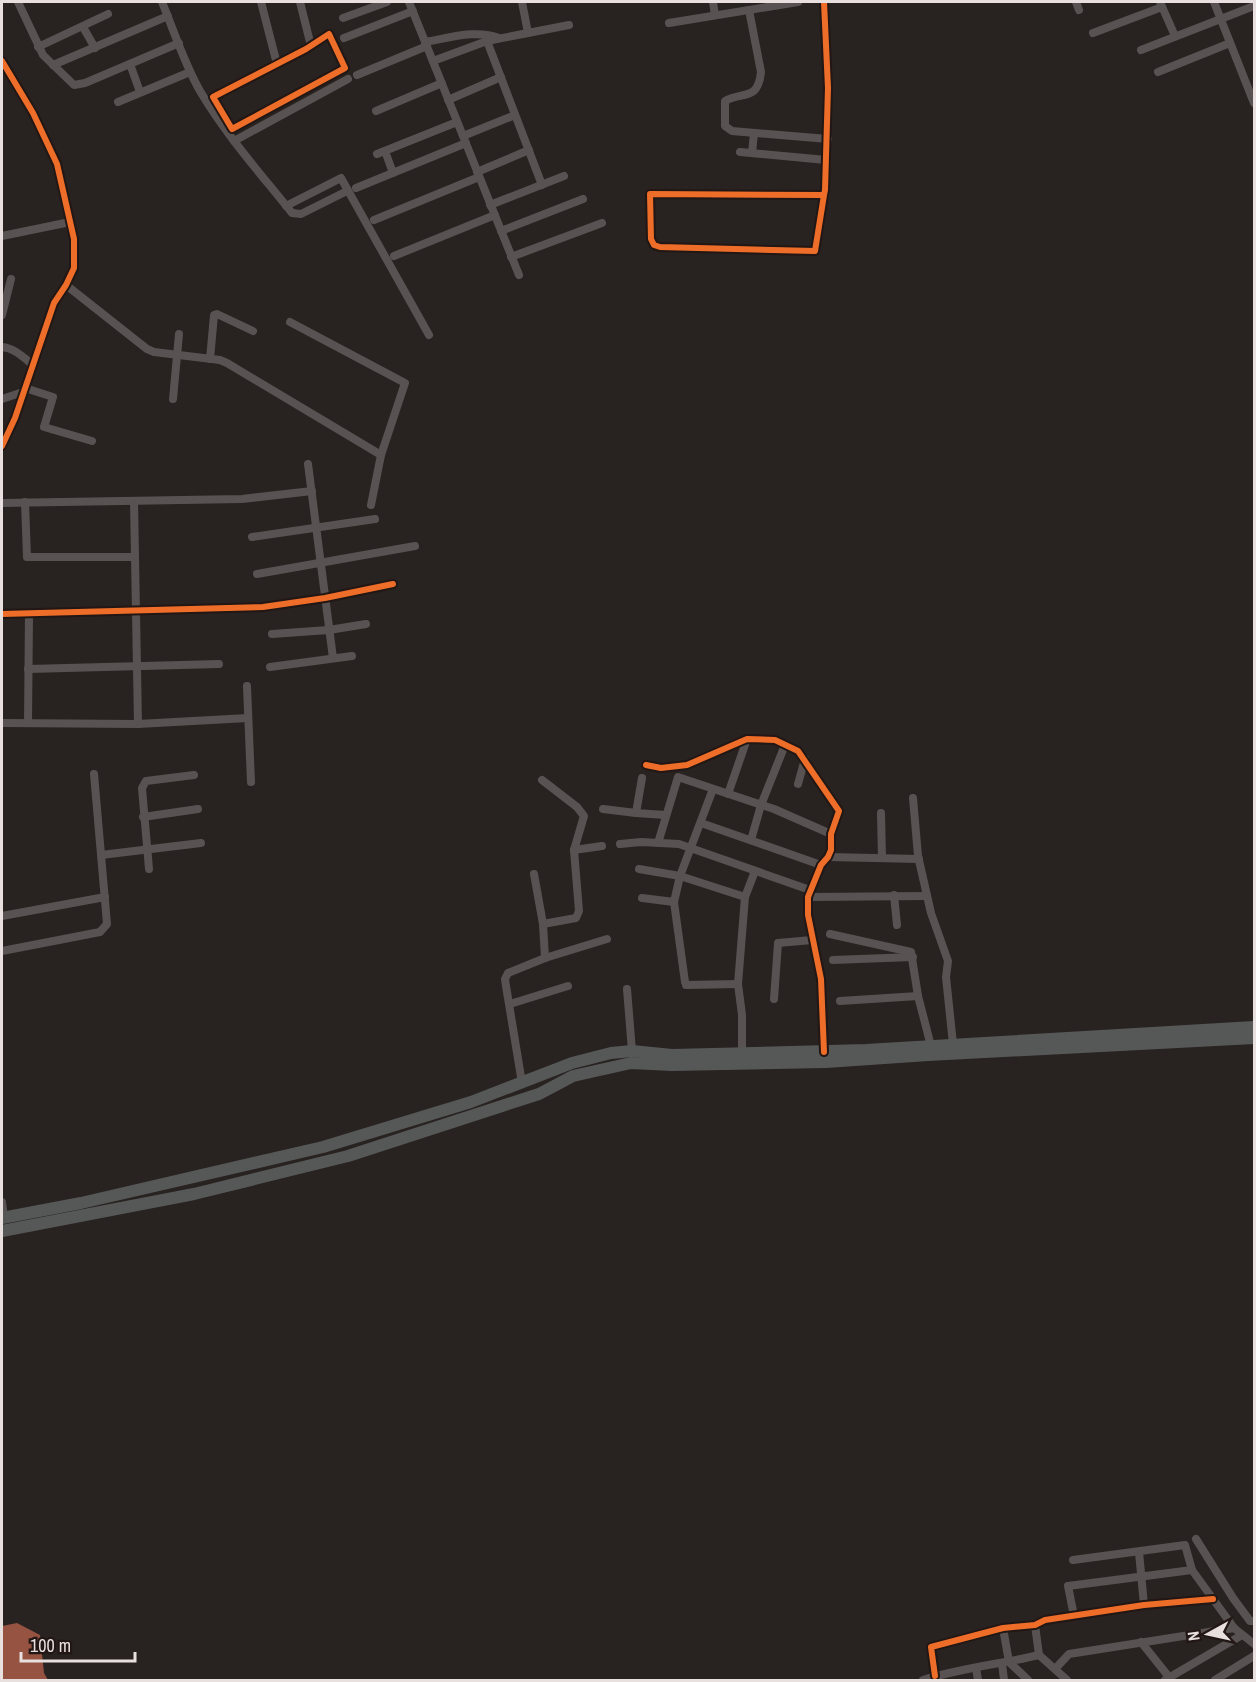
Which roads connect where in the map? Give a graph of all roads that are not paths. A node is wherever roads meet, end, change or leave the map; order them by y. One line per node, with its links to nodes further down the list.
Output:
1 (18, 2): 34 (street)
2 (162, 2): 18 (street)
3 (261, 2): 40 (street)
4 (300, 2): 33 (street)
5 (387, 2): 19 (street)
6 (409, 2): 15 (street)
7 (522, 2): 24 (street)
8 (713, 2): 17 (street)
9 (798, 2): 14 (street)
10 (824, 2): 55 (street)
11 (1214, 2): 20 (street)
12 (1161, 4): 25 (street); 26 (street)
13 (1254, 6): 20 (street)
14 (749, 10): 17 (street); 53 (street)
15 (413, 11): 27 (street); 32 (street)
16 (108, 14): 23 (street)
17 (715, 15): 21 (street)
18 (168, 16): 30 (street); 35 (street)
19 (343, 18)
20 (1220, 18): 26 (street); 31 (street)
21 (669, 23)
22 (569, 25): 24 (street)
23 (83, 27): 34 (street); 35 (street)
24 (528, 33): 28 (street)
25 (1093, 33)
26 (1175, 36): 36 (street)
27 (344, 38)
28 (500, 38): 29 (street); 32 (street)
29 (487, 41): 38 (street); 44 (street)
30 (179, 43): 39 (street); 42 (street)
31 (1230, 43): 43 (street); 49 (street)
32 (426, 44): 38 (street); 56 (street)
33 (310, 46): 40 (street); 40 (street)
34 (38, 47): 41 (street)
35 (95, 48): 41 (street)
36 (1141, 50)
37 (2, 61): 72 (street)
38 (433, 61): 45 (street)
39 (130, 64): 41 (street); 46 (street)
40 (277, 64)
41 (53, 65)
42 (190, 72): 46 (street); 56 (street)
43 (1158, 72)
44 (501, 77): 47 (street); 51 (street)
45 (441, 83): 47 (street); 50 (street)
46 (140, 92): 48 (street)
47 (448, 100): 52 (street)
48 (118, 102)
49 (1254, 103)
50 (376, 111)
51 (515, 115): 54 (street); 57 (street)
52 (457, 122): 54 (street); 61 (street)
53 (754, 133): 55 (street); 59 (street)
54 (464, 139): 61 (street); 62 (street)
55 (828, 139): 60 (street)
56 (234, 141): 69 (street)
57 (529, 150): 62 (street); 64 (street)
58 (740, 152): 59 (street)
59 (752, 153): 60 (street)
60 (826, 160): 66 (street)
61 (393, 173): 65 (street)
62 (478, 175): 68 (street); 71 (street)
63 (564, 176): 64 (street)
64 (542, 185): 68 (street)
65 (352, 189): 69 (street); 69 (street); 85 (street)
66 (824, 195): 66 (street)
67 (583, 199): 74 (street)
68 (490, 204): 70 (street)
69 (286, 206)
70 (495, 215): 74 (street); 76 (street)
71 (374, 220)
72 (70, 222): 75 (street); 80 (street)
73 (602, 223): 77 (street)
74 (501, 231): 77 (street)
75 (2, 236)
76 (394, 256)
77 (512, 257): 78 (street)
78 (519, 275)
79 (11, 279): 81 (street)
80 (66, 285): 87 (street); 89 (street)
81 (2, 315)
82 (290, 322): 95 (street)
83 (253, 331): 88 (street)
84 (179, 334): 87 (street)
85 (429, 335)
86 (2, 347): 89 (street)
87 (177, 355): 88 (street); 92 (street)
88 (210, 359): 95 (street)
89 (33, 365): 90 (street)
90 (24, 390): 91 (street); 93 (street); 94 (street)
91 (2, 399)
92 (173, 399)
93 (92, 441)
94 (2, 446)
95 (381, 455): 101 (street)
96 (308, 464): 97 (street)
97 (312, 491): 98 (street); 103 (street)
98 (134, 501): 99 (street); 106 (street)
99 (25, 502): 100 (street); 106 (street)
100 (2, 503)
101 (371, 505)
102 (375, 519): 103 (street)
103 (316, 527): 104 (street); 107 (street)
104 (252, 537)
105 (415, 546): 107 (street)
106 (135, 557): 111 (street)
107 (321, 564): 108 (street); 110 (street)
108 (257, 574)
109 (393, 584): 110 (street)
110 (325, 598): 111 (street); 115 (street)
111 (135, 610): 112 (street); 120 (street)
112 (29, 613): 113 (street); 122 (street)
113 (2, 614)
114 (366, 624): 115 (street)
115 (329, 630): 116 (street); 118 (street)
116 (272, 634)
117 (352, 656): 118 (street)
118 (333, 658): 121 (street)
119 (219, 664): 120 (street)
120 (136, 667): 122 (street); 127 (street)
121 (270, 667)
122 (28, 669): 126 (street)
123 (247, 686): 124 (street)
124 (248, 718): 127 (street); 136 (street)
125 (2, 723): 126 (street)
126 (28, 723): 127 (street)
127 (138, 724)
128 (747, 739): 129 (street); 131 (street); 139 (street)
129 (785, 744): 130 (street); 141 (street)
130 (805, 759): 137 (street); 149 (street)
131 (646, 765)
132 (94, 774): 158 (street)
133 (194, 775): 147 (street)
134 (642, 778): 144 (street)
135 (542, 780): 157 (street)
136 (251, 782)
137 (798, 784)
138 (713, 789): 139 (street); 146 (street); 148 (street)
139 (728, 794): 141 (street)
140 (913, 798): 161 (street)
141 (761, 805): 149 (street); 150 (street)
142 (198, 809): 147 (street)
143 (603, 809): 144 (street)
144 (636, 813): 146 (street)
145 (881, 813): 160 (street)
146 (665, 815): 152 (street)
147 (143, 817): 156 (street)
148 (701, 823): 150 (street); 155 (street)
149 (831, 834): 159 (street)
150 (751, 840): 162 (street)
151 (201, 843): 156 (street)
152 (658, 843): 153 (street); 155 (street)
153 (620, 844)
154 (602, 846): 157 (street)
155 (692, 848): 165 (street); 167 (street)
156 (146, 850): 158 (street); 163 (street)
157 (574, 850): 176 (street)
158 (101, 855): 171 (street)
159 (828, 857): 160 (street); 162 (street)
160 (882, 858): 161 (street)
161 (919, 859): 170 (street)
162 (821, 865): 168 (street)
163 (149, 869)
164 (639, 869): 167 (street)
165 (755, 871): 168 (street); 172 (street)
166 (534, 874): 176 (street)
167 (680, 876): 172 (street); 174 (street)
168 (809, 894): 169 (street); 180 (street)
169 (894, 895): 170 (street); 177 (street)
170 (927, 896): 194 (street)
171 (105, 897): 175 (street); 181 (street)
172 (745, 897): 185 (street)
173 (642, 898): 174 (street)
174 (674, 902): 185 (street)
175 (2, 916)
176 (543, 924): 183 (street)
177 (897, 925)
178 (830, 934): 182 (street)
179 (607, 939): 183 (street)
180 (812, 940): 189 (street); 197 (street)
181 (2, 951)
182 (913, 957): 184 (street); 188 (street)
183 (545, 958): 191 (street)
184 (833, 960)
185 (738, 984): 198 (street)
186 (568, 986): 191 (street)
187 (627, 989): 196 (street)
188 (918, 996): 190 (street); 195 (street)
189 (774, 999)
190 (840, 1001)
191 (510, 1004): 200 (street)
192 (1254, 1027): 194 (main road)
193 (1254, 1038): 199 (main road)
194 (953, 1044): 195 (main road)
195 (931, 1046): 197 (main road)
196 (632, 1052): 198 (main road); 200 (main road)
197 (824, 1052): 199 (main road)
198 (742, 1054): 199 (main road)
199 (770, 1058): 202 (main road)
200 (522, 1083): 202 (main road)
201 (2, 1202): 203 (street)
202 (24, 1220): 203 (main road)
203 (2, 1222)
204 (1196, 1539): 212 (street)
205 (1139, 1551): 206 (street); 207 (street); 208 (street)
206 (1073, 1560)
207 (1192, 1570): 208 (street); 209 (street)
208 (1142, 1576): 210 (street); 211 (street)
209 (1213, 1599): 210 (street); 215 (street)
210 (1144, 1605): 211 (street)
211 (1074, 1616): 213 (street)
212 (1254, 1621)
213 (1035, 1625): 214 (street); 219 (street)
214 (1003, 1628): 221 (street); 225 (street)
215 (1234, 1628): 216 (street); 217 (street)
216 (1242, 1635): 218 (street); 226 (street)
217 (1141, 1642): 223 (street); 226 (street)
218 (1254, 1642)
219 (1040, 1655): 221 (street); 223 (street)
220 (1254, 1656): 232 (street)
221 (1006, 1663): 222 (street); 229 (street); 230 (street)
222 (976, 1668): 224 (street); 228 (street)
223 (1056, 1669): 231 (street)
224 (959, 1670): 225 (street); 227 (street)
225 (930, 1679)
226 (1167, 1679)
227 (961, 1680)
228 (978, 1680)
229 (1004, 1680)
230 (1028, 1680)
231 (1067, 1680)
232 (1215, 1680)

